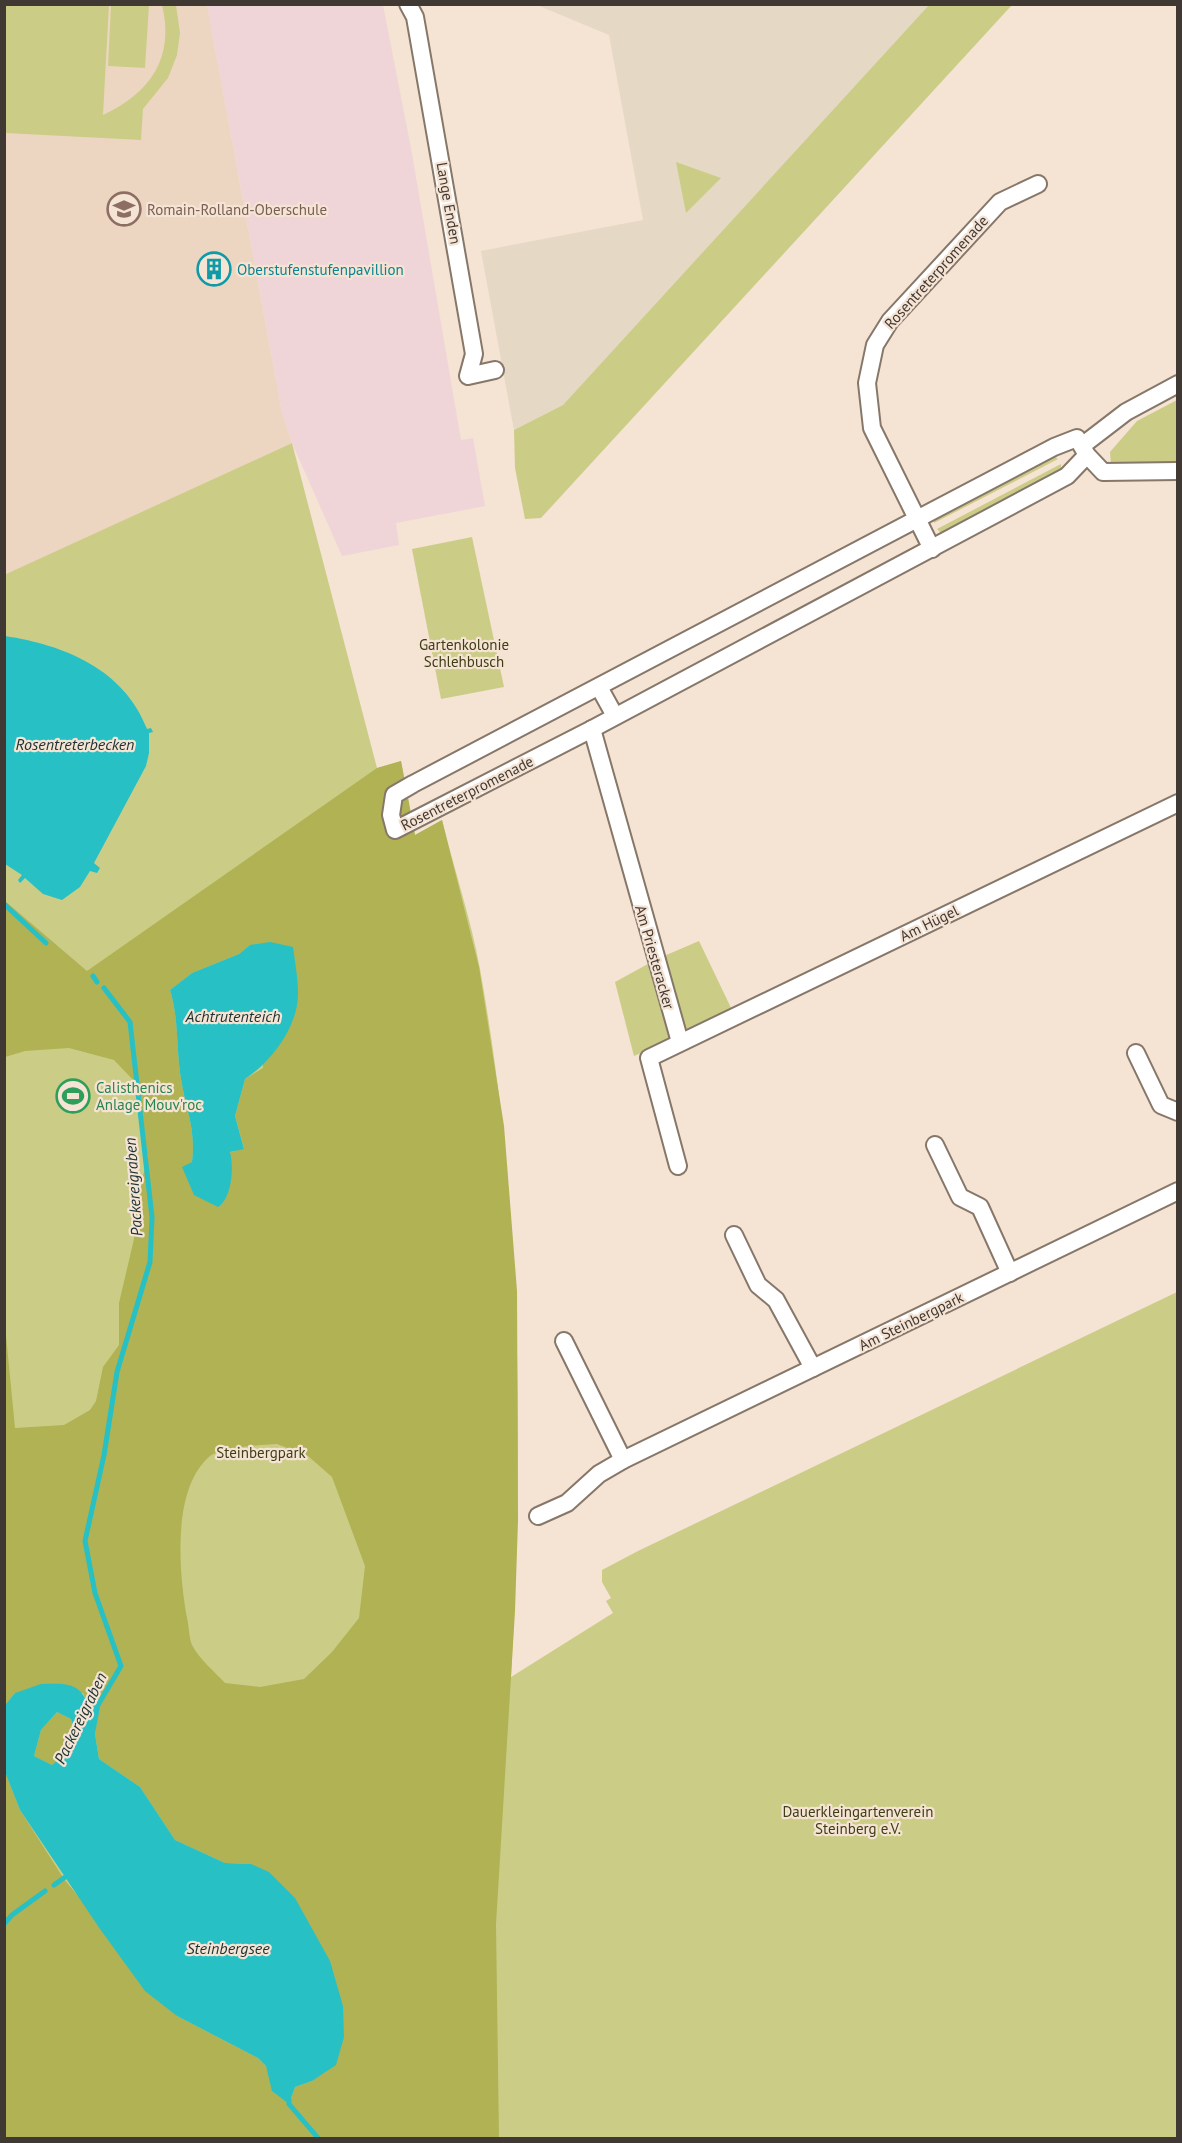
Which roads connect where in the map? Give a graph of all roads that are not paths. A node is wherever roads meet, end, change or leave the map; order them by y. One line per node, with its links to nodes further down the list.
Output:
1 (408, 4): 3 (street, Lange Enden)
2 (1038, 184): 7 (street, Rosentreterpromenade)
3 (495, 370)
4 (1178, 384): 5 (street, Rosentreterpromenade)
5 (1085, 450): 6 (street); 7 (street, Rosentreterpromenade); 8 (street, Rosentreterpromenade)
6 (1178, 471)
7 (916, 518): 8 (street, Rosentreterpromenade); 9 (street, Rosentreterpromenade)
8 (932, 549): 10 (street, Rosentreterpromenade)
9 (599, 687): 10 (street); 11 (street, Rosentreterpromenade)
10 (615, 716): 11 (street, Rosentreterpromenade)
11 (592, 729): 13 (street, Am Priesteracker)
12 (1178, 802): 13 (street, Am Hügel)
13 (680, 1042): 17 (street)
14 (1137, 1053): 15 (street)
15 (1178, 1112)
16 (935, 1145): 20 (street)
17 (678, 1166)
18 (1178, 1191): 20 (street, Am Steinbergpark)
19 (734, 1235): 22 (street)
20 (1010, 1273): 22 (street, Am Steinbergpark)
21 (564, 1341): 23 (street)
22 (813, 1368): 23 (street, Am Steinbergpark)
23 (623, 1460): 24 (street, Am Steinbergpark)
24 (538, 1516)

